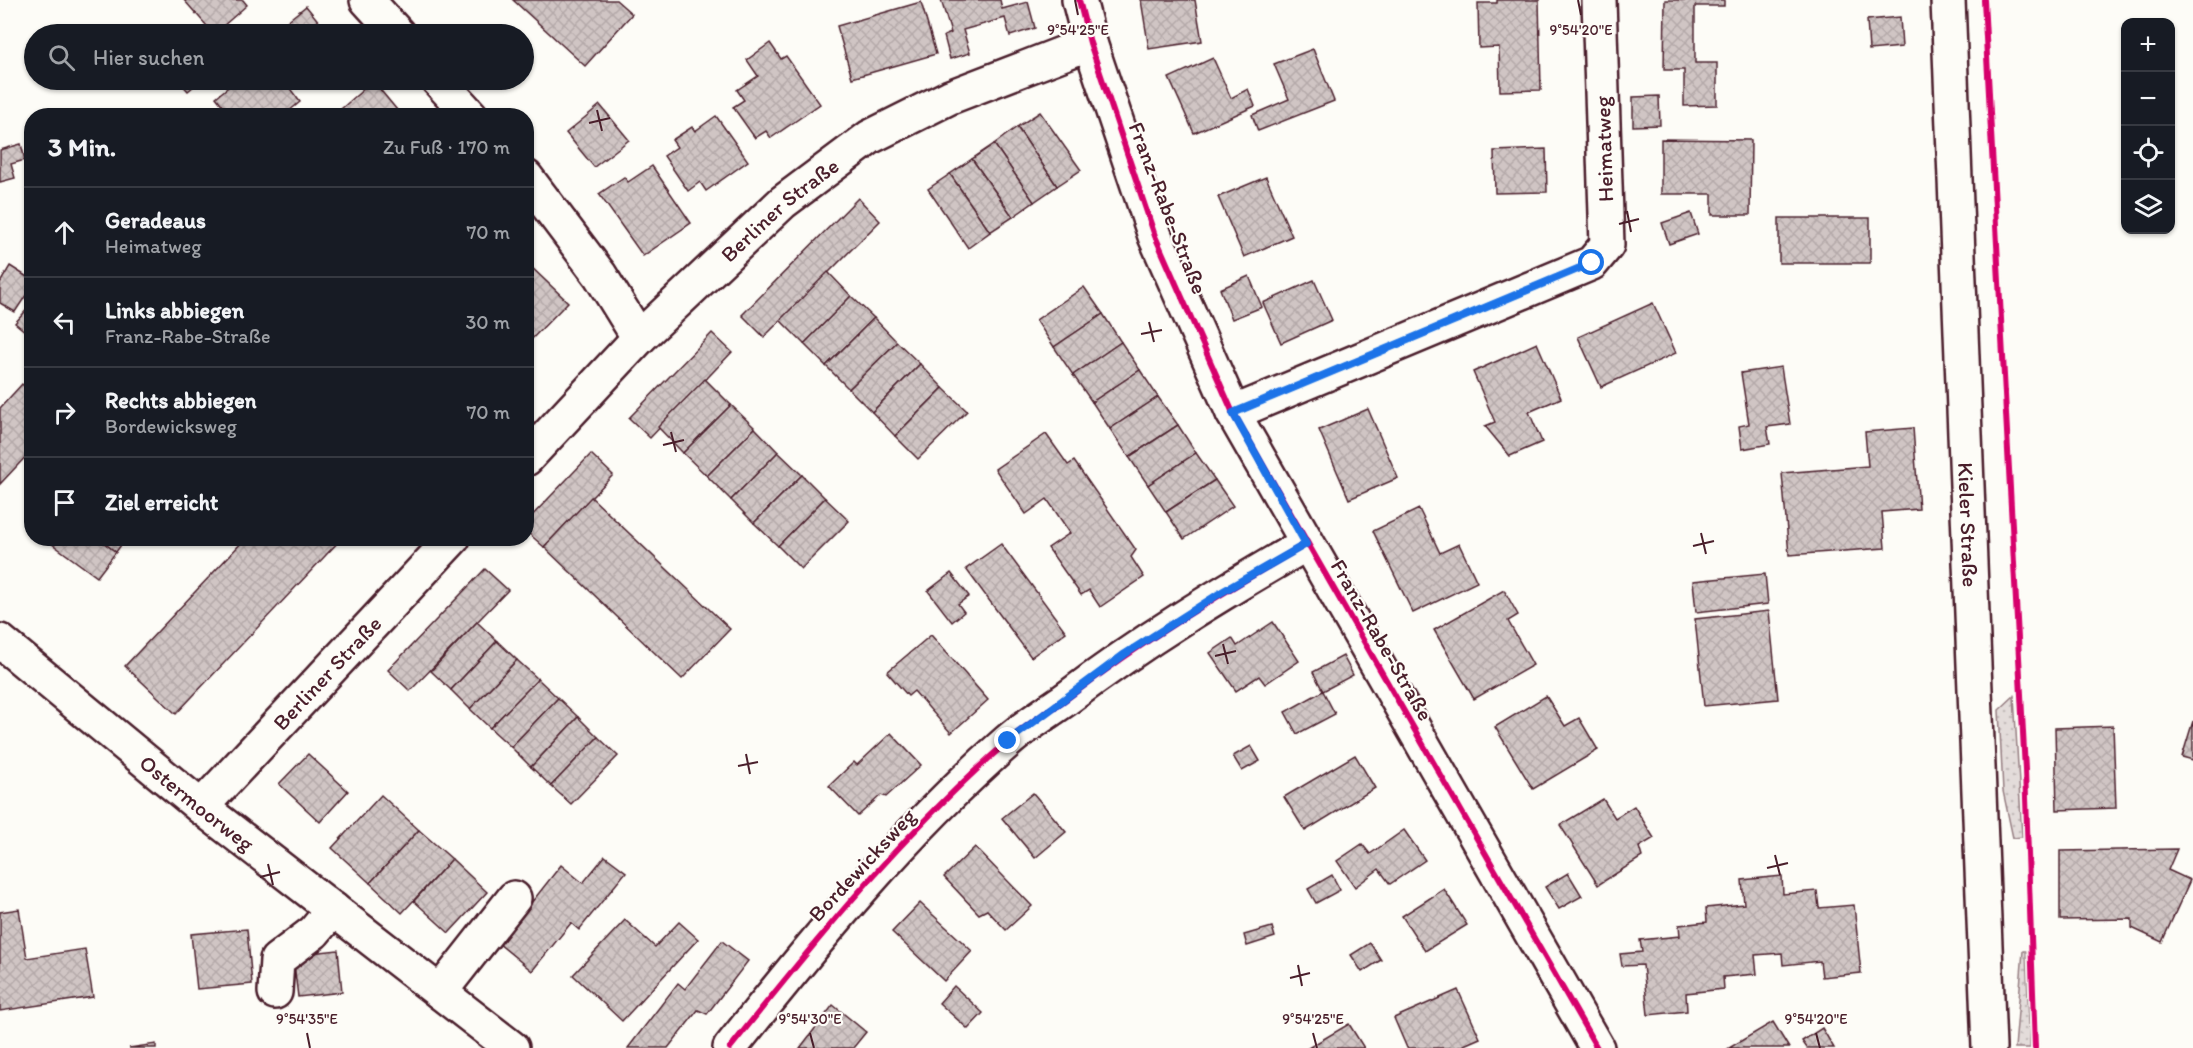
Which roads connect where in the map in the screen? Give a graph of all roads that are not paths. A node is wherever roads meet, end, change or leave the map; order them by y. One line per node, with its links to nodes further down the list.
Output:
1 (367, 0): 5 (street)
2 (1078, 0): 6 (street, Franz-Rabe-Straße)
3 (1599, 0): 11 (street, Heimatweg)
4 (1948, 0): 24 (street, Kieler Straße)
5 (389, 24)
6 (1090, 43): 10 (street, Berliner Straße); 11 (street, Franz-Rabe-Straße)
7 (447, 90): 8 (street)
8 (464, 108)
9 (534, 188): 10 (street)
10 (639, 338): 12 (street, Berliner Straße)
11 (1233, 413): 13 (street, Franz-Rabe-Straße)
12 (534, 450)
13 (1306, 544): 22 (street, Bordewicksweg); 23 (street, Franz-Rabe-Straße)
14 (446, 546): 16 (street, Berliner Straße)
15 (1, 643): 16 (street, Ostermoorweg)
16 (201, 807): 18 (street, Ostermoorweg)
17 (514, 898): 20 (street)
18 (333, 909): 19 (street); 20 (street, Ostermoorweg)
19 (275, 992)
20 (440, 992): 21 (street, Ostermoorweg)
21 (512, 1048)
22 (730, 1048)
23 (1597, 1048)
24 (1989, 1048)

